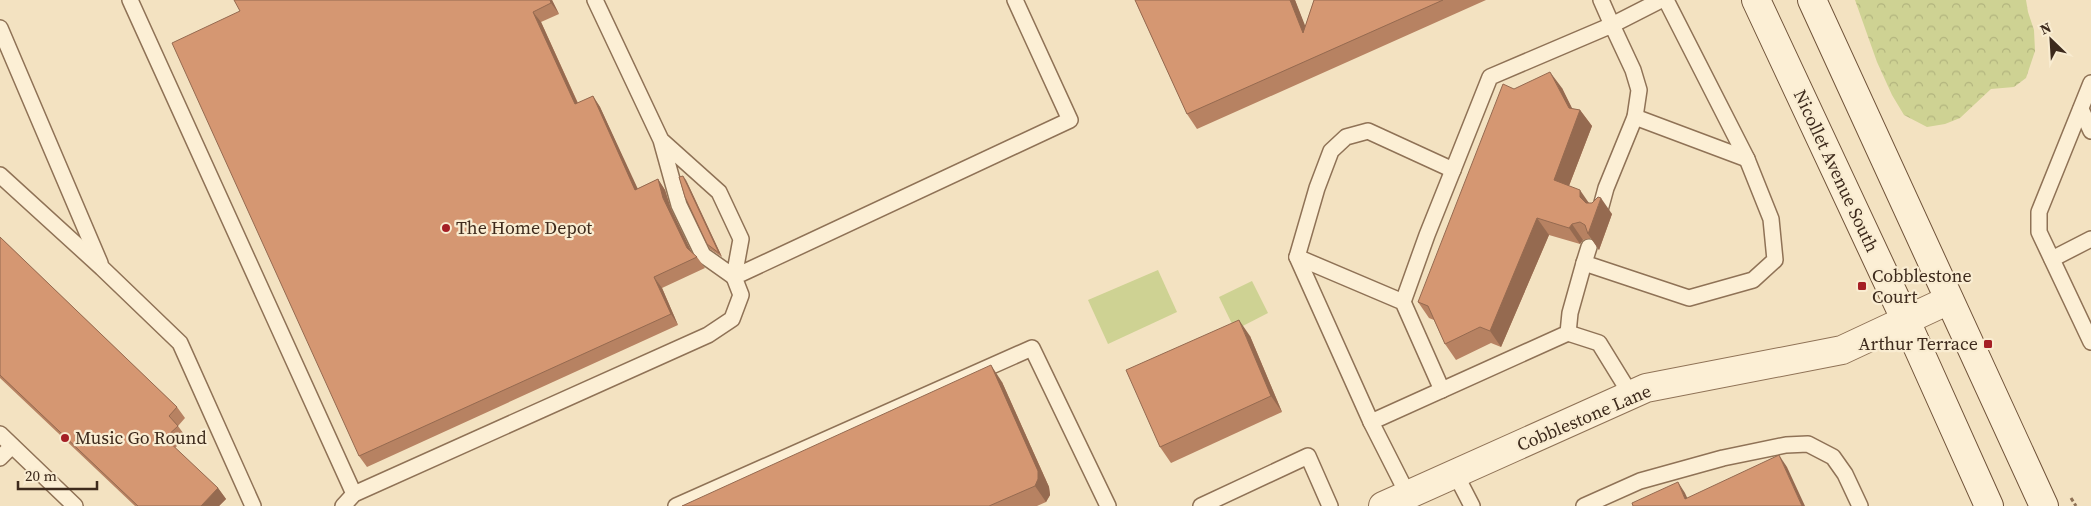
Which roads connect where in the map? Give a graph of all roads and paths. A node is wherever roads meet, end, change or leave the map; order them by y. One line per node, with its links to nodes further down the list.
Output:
1 (130, 0): 39 (lane)
2 (595, 0): 15 (lane)
3 (1014, 0): 26 (lane)
4 (1601, 0): 9 (lane)
5 (1661, 0): 9 (lane)
6 (1666, 0): 16 (lane)
7 (1756, 0): 29 (main road, Nicollet Avenue South)
8 (1812, 0): 27 (main road)
9 (1612, 24): 13 (lane); 17 (lane)
10 (0, 28): 25 (lane)
11 (2091, 83): 12 (lane)
12 (2080, 109): 14 (lane); 23 (lane)
13 (1635, 117): 16 (lane); 19 (lane)
14 (2091, 131)
15 (661, 140): 26 (lane); 26 (lane)
16 (1747, 159): 24 (lane)
17 (1453, 170): 22 (lane); 28 (lane)
18 (0, 175): 25 (lane)
19 (1600, 210)
20 (2091, 239): 23 (lane)
21 (1589, 247): 24 (lane)
22 (1297, 257): 28 (lane); 34 (lane)
23 (2052, 259): 31 (lane)
24 (1584, 263): 30 (lane)
25 (102, 268): 42 (lane)
26 (734, 276): 39 (lane)
27 (1949, 300): 29 (main road, Cobblestone Lane); 53 (main road)
28 (1403, 302): 32 (lane)
29 (1906, 321): 33 (main road, Cobblestone Lane); 52 (main road, Nicollet Avenue South)
30 (1568, 333): 32 (lane); 33 (lane)
31 (2091, 342)
32 (1442, 390): 34 (lane)
33 (1632, 395): 38 (main road, Cobblestone Lane)
34 (1371, 422): 40 (lane)
35 (0, 434): 36 (lane)
36 (12, 446): 37 (lane); 41 (lane)
37 (0, 458)
38 (1456, 475): 40 (main road, Cobblestone Lane); 49 (lane)
39 (354, 494): 43 (lane)
40 (1408, 496): 48 (main road, Cobblestone Lane)
41 (75, 506)
42 (254, 506)
43 (344, 506)
44 (676, 506): 45 (lane)
45 (1108, 506)
46 (1201, 506): 47 (lane)
47 (1330, 506)
48 (1383, 506)
49 (1472, 506)
50 (1584, 506): 51 (lane)
51 (1860, 506)
52 (1989, 506)
53 (2044, 506)

